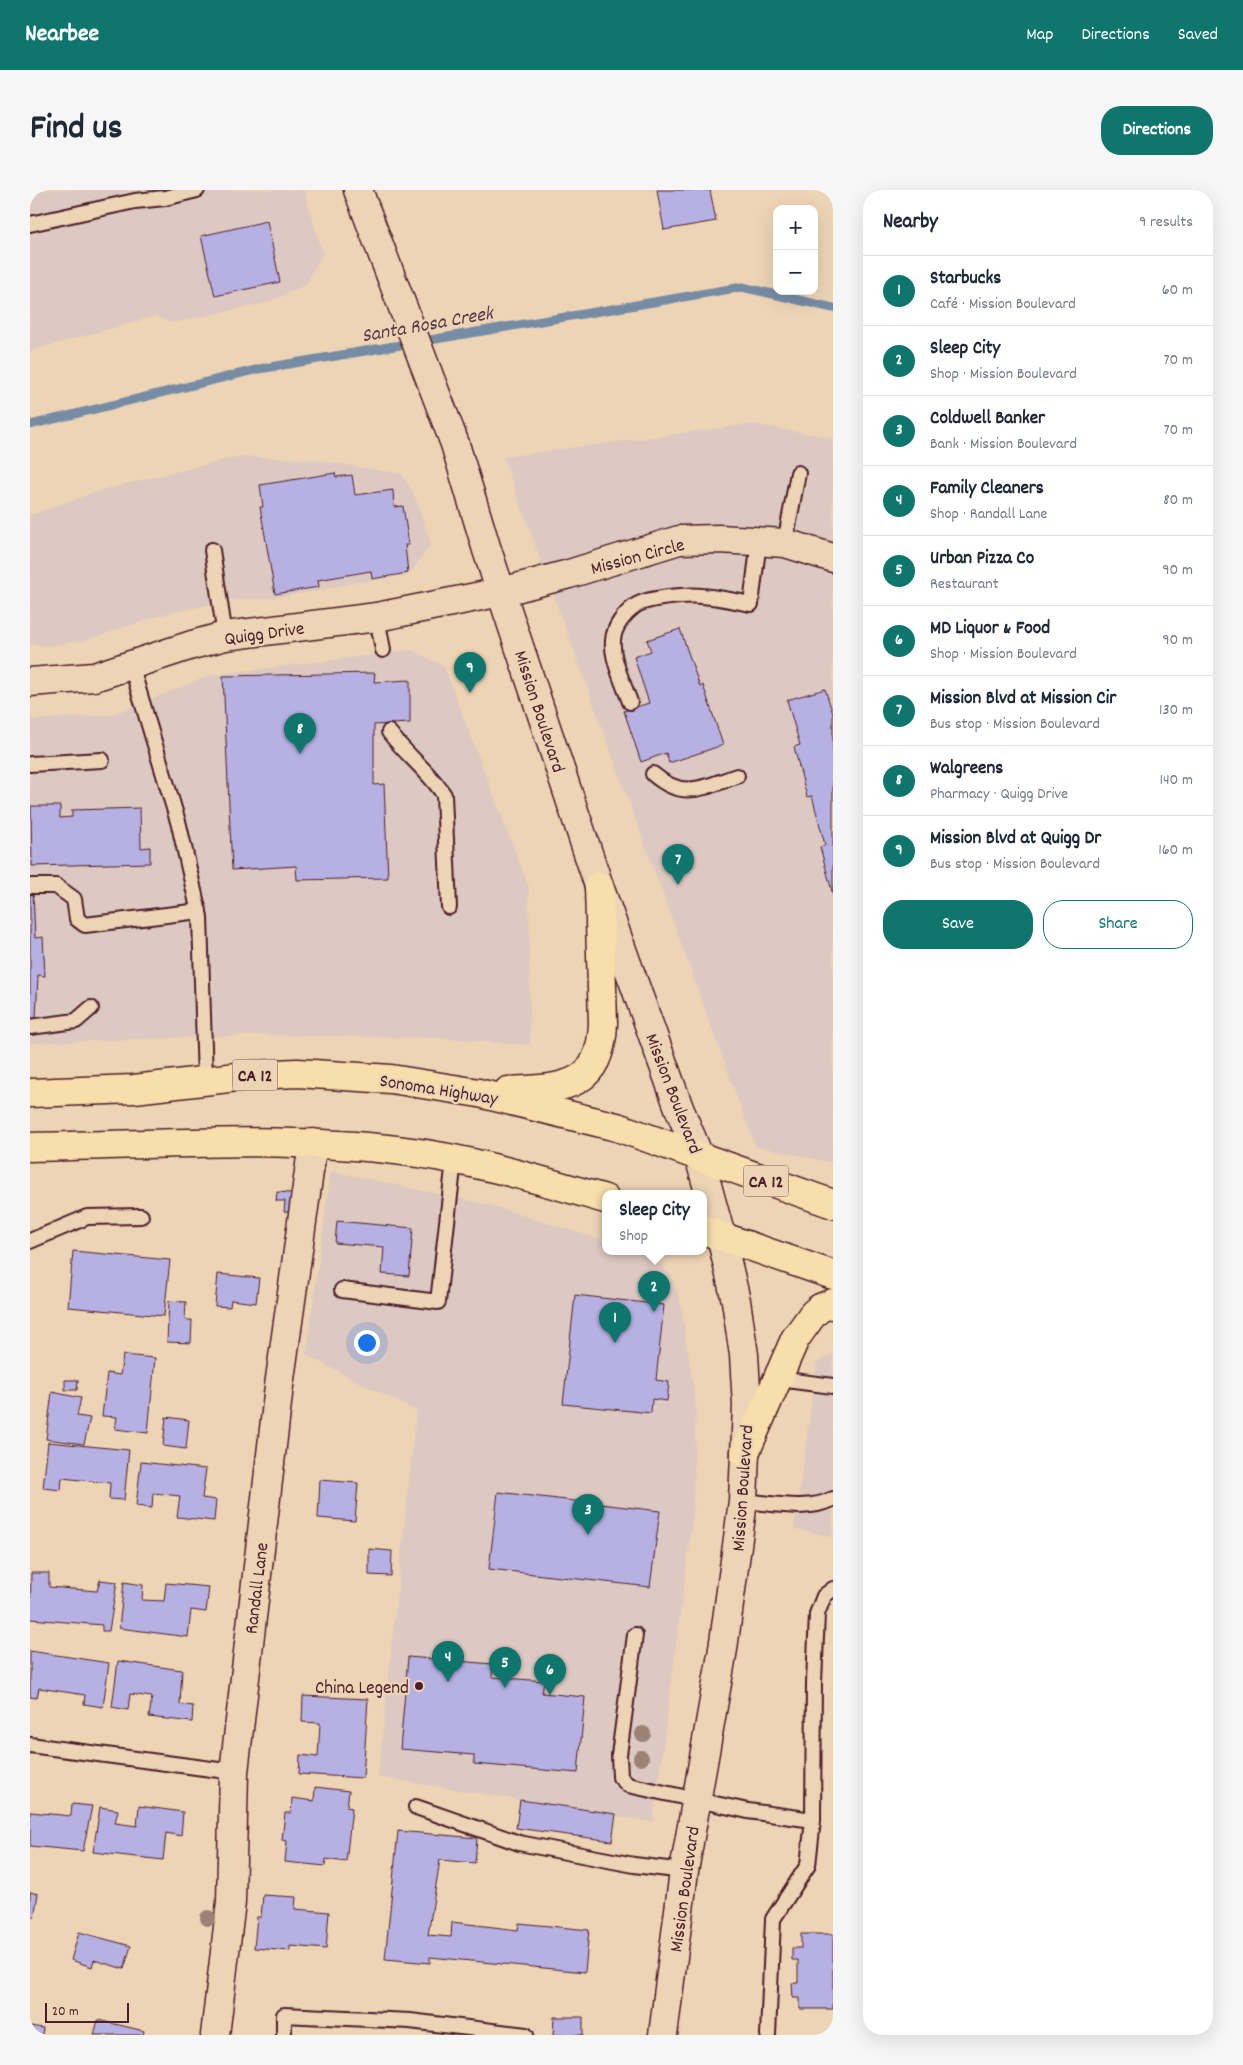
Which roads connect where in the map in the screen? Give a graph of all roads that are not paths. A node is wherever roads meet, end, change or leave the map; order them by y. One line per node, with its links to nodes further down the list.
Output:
1 (197, 190): 3 (lane)
2 (362, 200): 8 (main road, Mission Boulevard)
3 (30, 224)
4 (798, 473): 5 (lane)
5 (772, 542): 7 (main road, Mission Circle); 8 (main road, Mission Circle); 14 (lane)
6 (212, 550): 10 (lane)
7 (833, 558)
8 (501, 592): 9 (main road, Quigg Drive); 21 (main road, Mission Boulevard)
9 (377, 617): 10 (main road, Quigg Drive); 11 (lane)
10 (225, 636): 12 (main road, Quigg Drive)
11 (383, 650)
12 (131, 665): 13 (main road, Quigg Drive); 23 (lane)
13 (30, 682)
14 (630, 702)
15 (389, 732): 22 (lane)
16 (102, 760): 17 (lane)
17 (30, 764)
18 (653, 774): 19 (lane)
19 (737, 776)
20 (30, 886): 23 (lane)
21 (599, 886): 28 (main road); 31 (main road, Mission Boulevard)
22 (449, 907)
23 (199, 912): 26 (lane)
24 (91, 1008): 25 (lane)
25 (30, 1027)
26 (205, 1080): 27 (main road, Sonoma Highway / CA 12); 28 (main road, Sonoma Highway / CA 12)
27 (30, 1093)
28 (479, 1093): 31 (main road, Sonoma Highway / CA 12)
29 (313, 1143): 30 (main road); 32 (main road); 51 (main road, Randall Lane)
30 (30, 1147)
31 (699, 1156): 33 (main road, Mission Boulevard); 36 (main road, Sonoma Highway / CA 12)
32 (454, 1160): 34 (main road); 41 (lane)
33 (705, 1190)
34 (602, 1198)
35 (707, 1203): 38 (main road, Mission Boulevard)
36 (833, 1204)
37 (141, 1216): 39 (lane)
38 (712, 1233): 40 (main road); 45 (main road, Mission Boulevard)
39 (30, 1241)
40 (833, 1275)
41 (342, 1290)
42 (833, 1303): 43 (main road)
43 (778, 1379): 44 (lane); 45 (main road)
44 (833, 1386)
45 (745, 1453): 47 (main road, Mission Boulevard)
46 (833, 1499): 47 (lane)
47 (743, 1501): 52 (main road, Mission Boulevard)
48 (833, 1589): 54 (lane)
49 (635, 1635): 52 (lane)
50 (30, 1745): 51 (lane)
51 (234, 1772): 56 (main road, Randall Lane)
52 (696, 1798): 54 (lane); 55 (main road, Mission Boulevard)
53 (416, 1806): 55 (lane)
54 (813, 1820): 60 (lane)
55 (684, 1872): 59 (main road, Mission Boulevard)
56 (215, 2035)
57 (284, 2035): 58 (lane)
58 (526, 2035)
59 (662, 2035)
60 (768, 2035)

